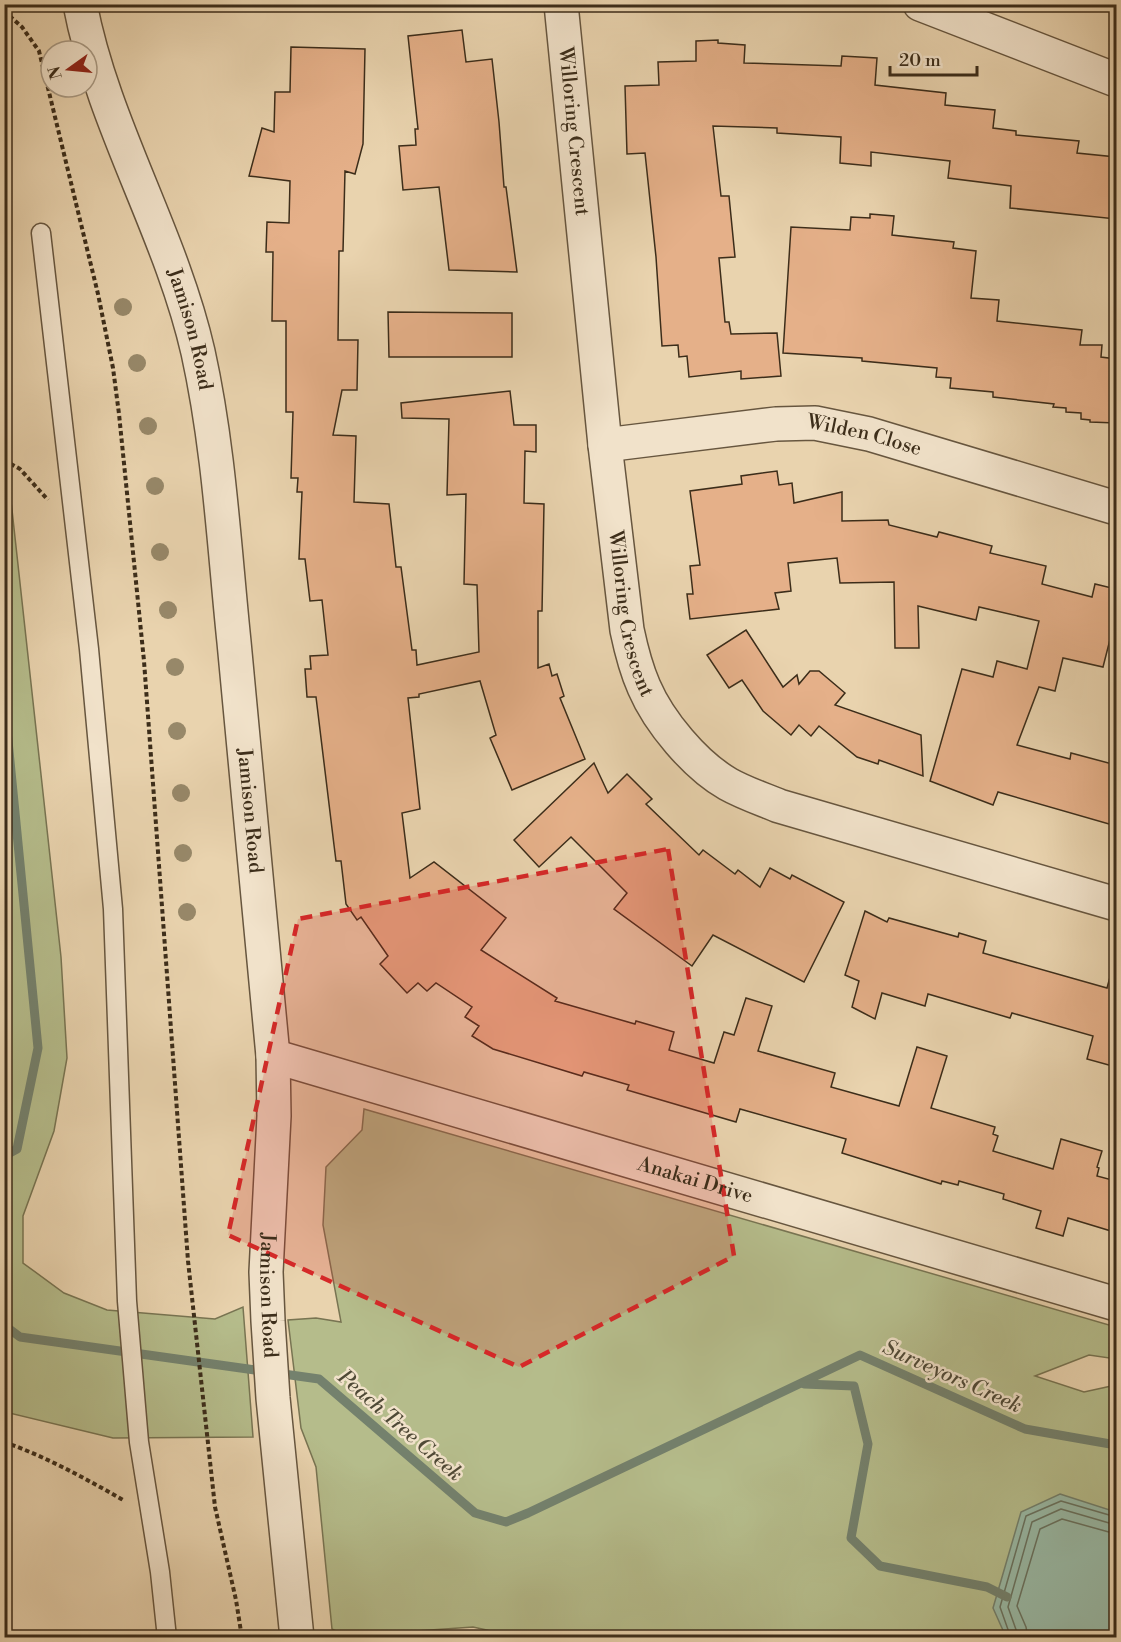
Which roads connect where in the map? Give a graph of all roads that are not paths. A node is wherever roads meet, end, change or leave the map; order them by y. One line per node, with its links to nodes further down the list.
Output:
1 (80, 4): 9 (street, Jamison Road)
2 (561, 4): 6 (street, Willoring Crescent)
3 (920, 4): 4 (street)
4 (1116, 80)
5 (40, 233): 11 (lane)
6 (605, 445): 7 (street, Wilden Close); 8 (street, Willoring Crescent)
7 (1116, 508)
8 (1116, 904)
9 (273, 1056): 10 (street, Anakai Drive); 12 (street, Jamison Road)
10 (1116, 1304)
11 (167, 1638)
12 (297, 1638)

